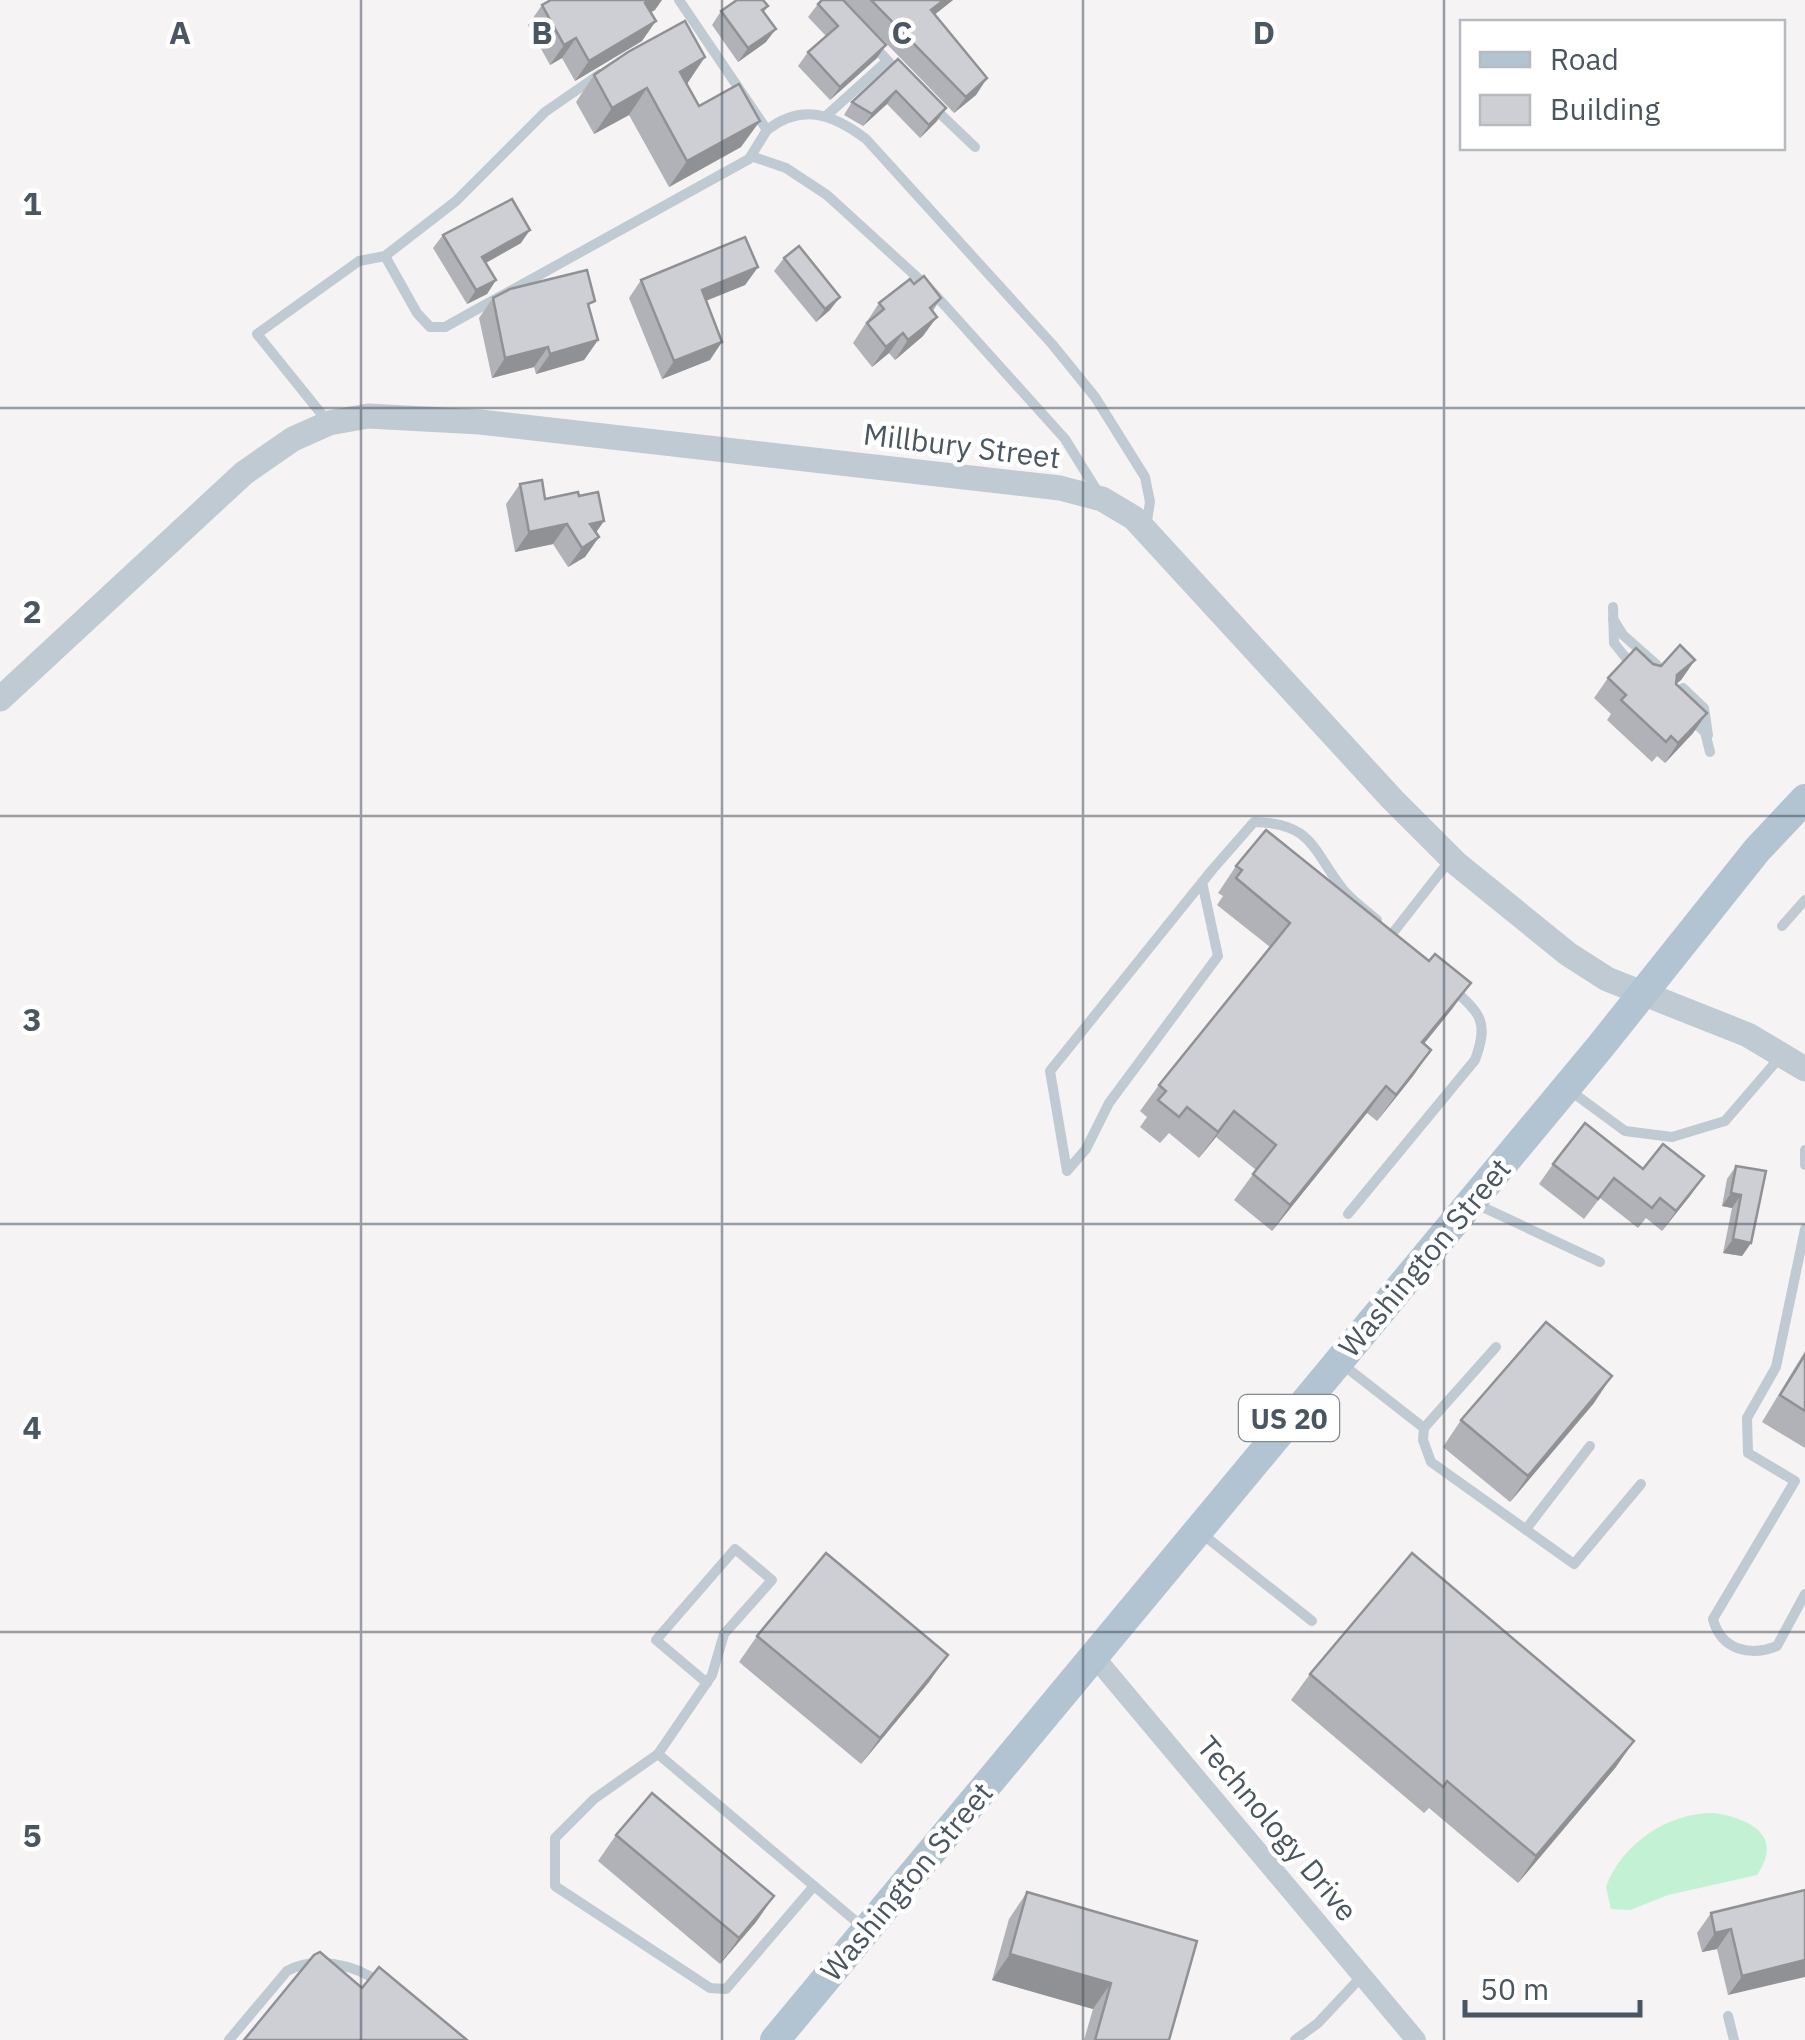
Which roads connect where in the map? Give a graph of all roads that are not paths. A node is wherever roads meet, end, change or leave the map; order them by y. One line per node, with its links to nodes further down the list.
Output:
1 (683, 2): 2 (lane)
2 (694, 23): 3 (lane); 10 (lane)
3 (679, 31)
4 (863, 34): 5 (lane)
5 (887, 60): 7 (lane); 9 (lane)
6 (605, 71): 13 (lane)
7 (915, 89)
8 (929, 103): 11 (lane)
9 (826, 116): 10 (lane); 16 (lane)
10 (767, 130): 12 (lane)
11 (974, 147)
12 (751, 156): 13 (lane); 15 (lane)
13 (385, 256): 14 (lane)
14 (329, 423): 15 (street, Millbury Street); 19 (street, Millbury Street)
15 (1102, 500): 16 (street, Millbury Street)
16 (1146, 529): 22 (street, Millbury Street)
17 (1651, 671): 17 (lane)
18 (1680, 691): 20 (lane)
19 (0, 699)
20 (1681, 710)
21 (1805, 799): 29 (main road, Washington Street / US 20)
22 (1452, 858): 26 (lane); 29 (street, Millbury Street)
23 (1202, 882): 23 (lane); 26 (lane)
24 (1805, 900): 25 (lane)
25 (1782, 926)
26 (1392, 934): 27 (lane)
27 (1406, 947)
28 (1449, 986): 36 (lane)
29 (1641, 994): 30 (street, Millbury Street); 32 (main road, Washington Street / US 20)
30 (1781, 1056): 31 (street, Millbury Street); 32 (lane)
31 (1805, 1069)
32 (1566, 1088): 35 (main road, Washington Street / US 20)
33 (1805, 1150): 34 (lane)
34 (1805, 1165)
35 (1470, 1202): 38 (lane); 40 (main road, Washington Street / US 20)
36 (1348, 1214)
37 (1805, 1230): 44 (lane)
38 (1600, 1262)
39 (1496, 1346): 41 (lane)
40 (1337, 1360): 41 (lane); 46 (main road, Washington Street / US 20)
41 (1424, 1428): 45 (lane)
42 (1590, 1446): 45 (lane)
43 (1641, 1484): 45 (lane)
44 (1800, 1484): 47 (lane)
45 (1526, 1529)
46 (1196, 1530): 48 (lane); 49 (main road, Washington Street / US 20)
47 (1805, 1594)
48 (1312, 1622)
49 (1092, 1655): 53 (main road, Washington Street / US 20); 54 (street, Technology Drive)
50 (706, 1683): 50 (lane); 51 (lane)
51 (658, 1754): 52 (lane); 52 (lane)
52 (814, 1886): 53 (lane)
53 (866, 1930): 58 (main road, Washington Street / US 20)
54 (1362, 1975): 59 (lane); 60 (street, Technology Drive)
55 (396, 1996): 57 (lane)
56 (1728, 2016): 61 (lane)
57 (230, 2040)
58 (775, 2040)
59 (1296, 2040)
60 (1416, 2040)
61 (1734, 2040)

